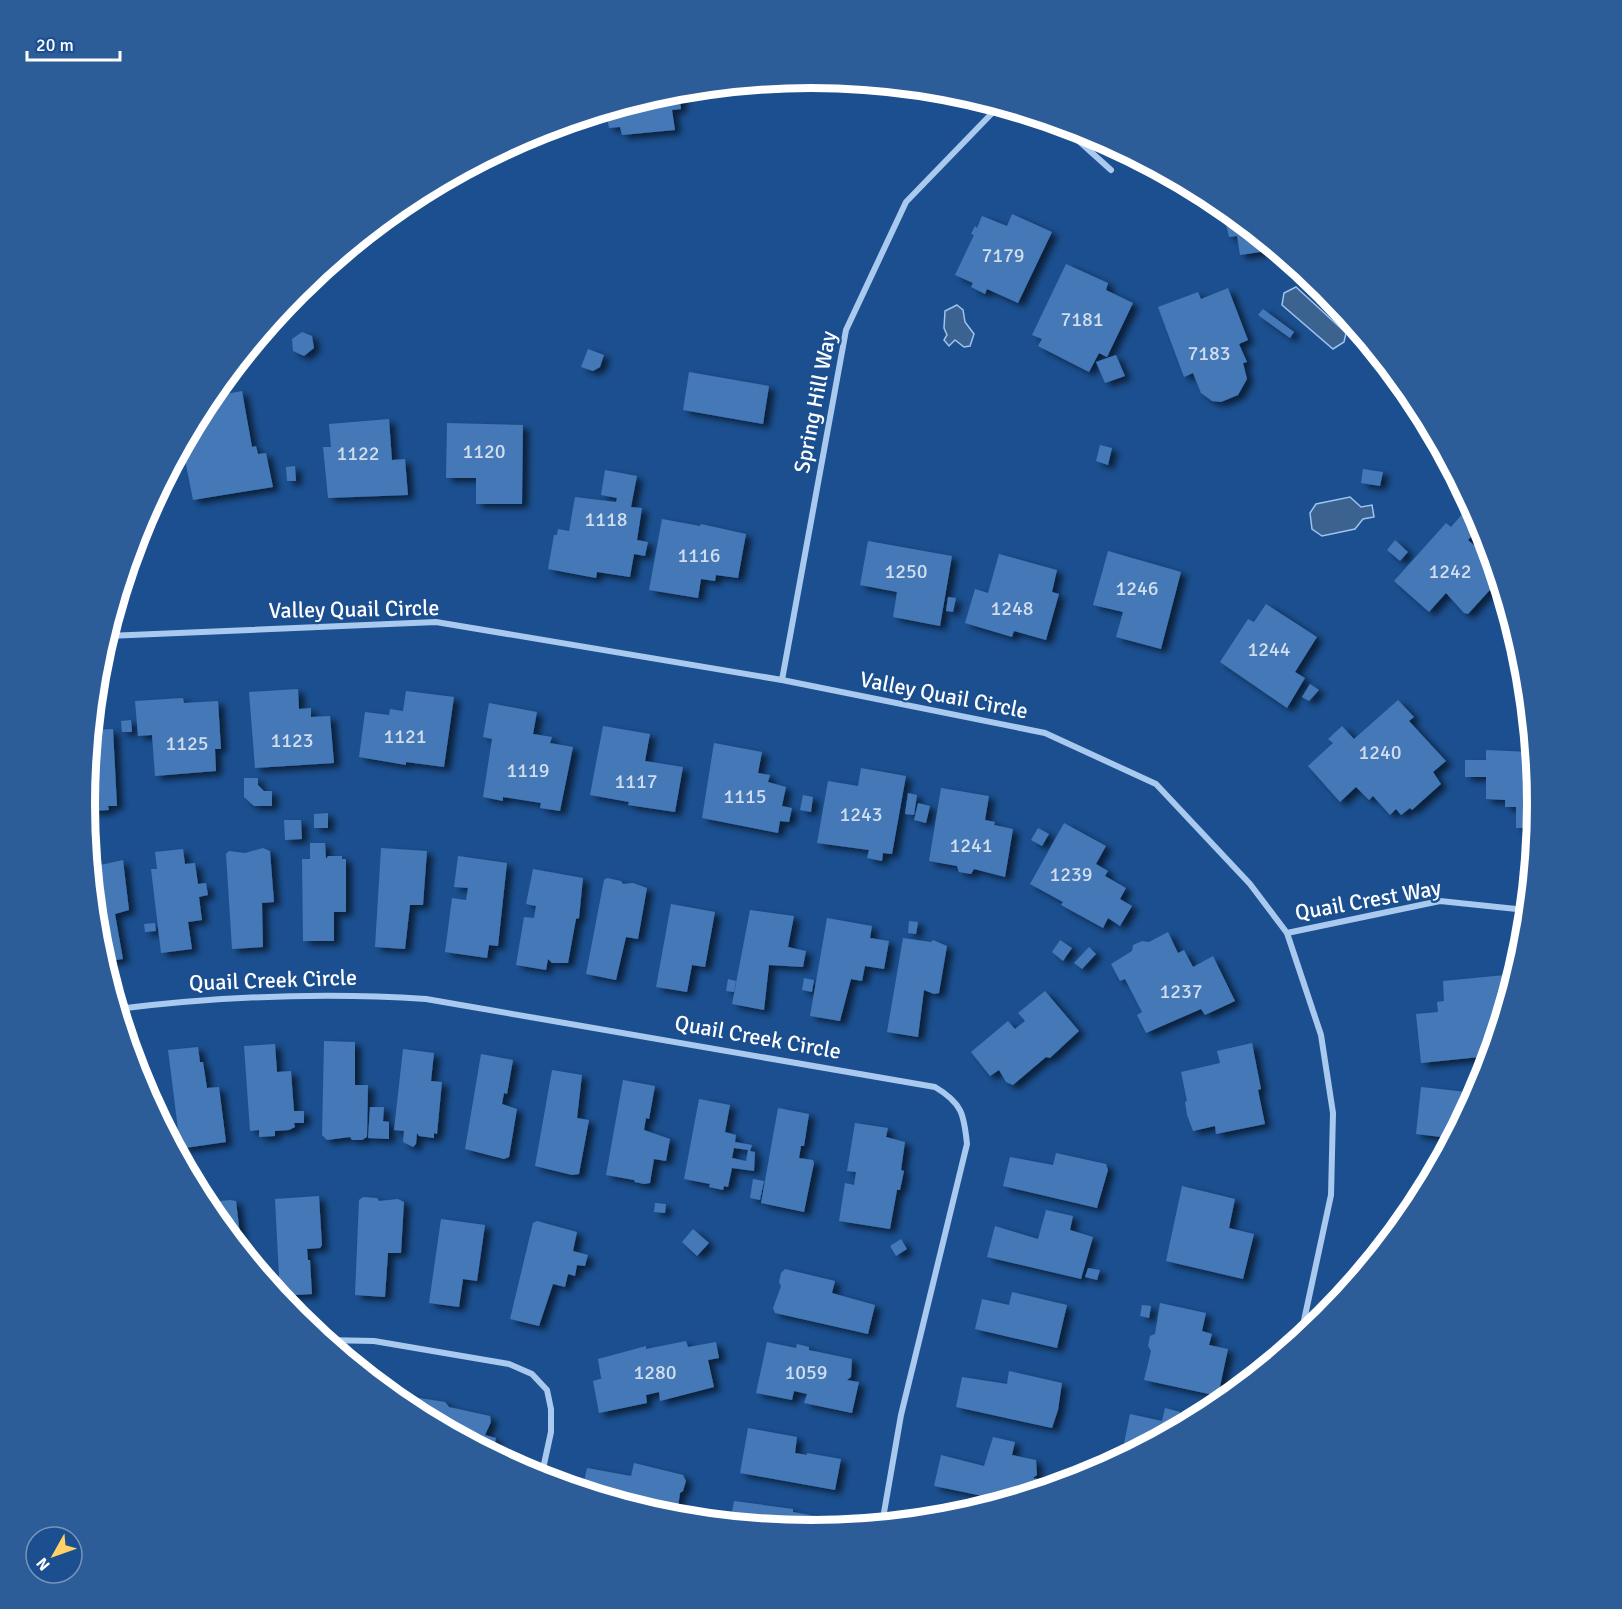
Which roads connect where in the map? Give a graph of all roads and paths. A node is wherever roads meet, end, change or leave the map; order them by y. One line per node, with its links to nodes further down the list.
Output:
1 (993, 112): 5 (street, Spring Hill Way)
2 (1078, 140): 3 (street)
3 (1111, 170)
4 (115, 636): 5 (street, Valley Quail Circle)
5 (782, 680): 7 (street, Valley Quail Circle)
6 (1519, 909): 7 (street, Quail Crest Way)
7 (1287, 933): 9 (street, Valley Quail Circle)
8 (125, 1008): 12 (street, Quail Creek Circle)
9 (1303, 1324)
10 (336, 1340): 11 (street)
11 (543, 1468)
12 (883, 1516)

